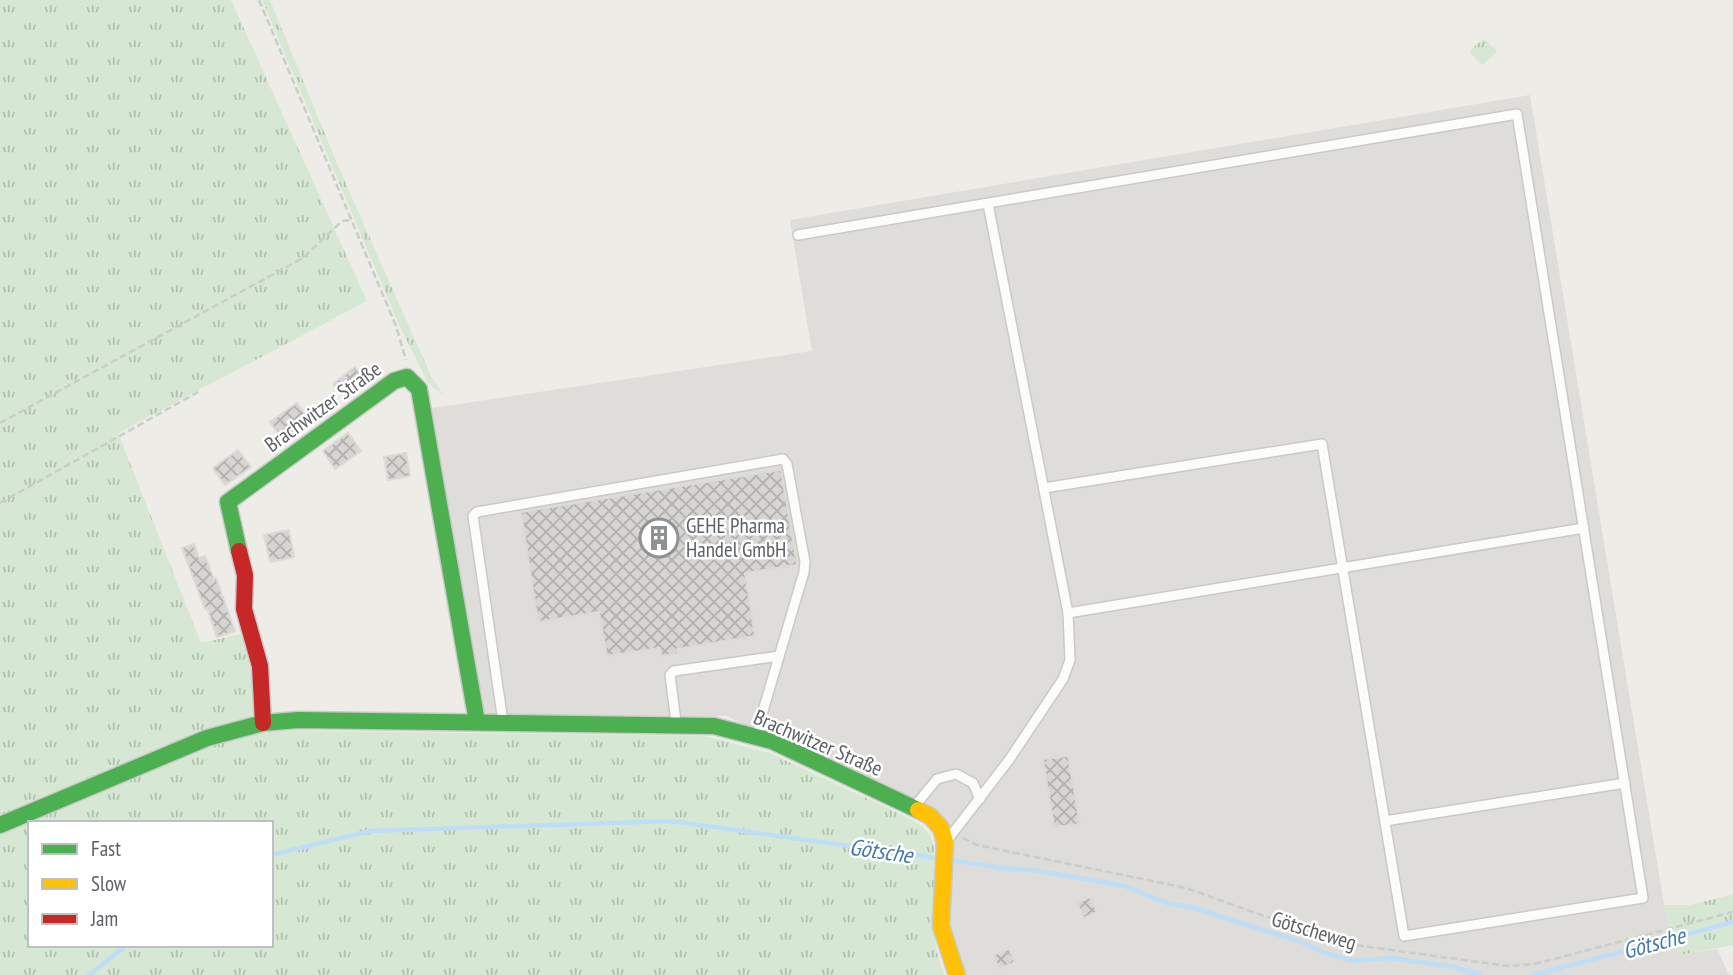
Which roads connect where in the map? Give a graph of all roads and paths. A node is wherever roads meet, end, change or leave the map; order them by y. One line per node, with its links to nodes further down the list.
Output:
1 (259, 0): 3 (path)
2 (988, 204): 4 (lane); 8 (lane); 10 (lane)
3 (352, 220): 5 (path); 7 (path)
4 (797, 235)
5 (407, 377): 14 (street, Brachwitzer Straße); 16 (street, Brachwitzer Straße)
6 (200, 391): 9 (path)
7 (0, 423)
8 (1044, 488): 11 (lane); 12 (lane)
9 (0, 503)
10 (1584, 528): 11 (lane); 19 (lane)
11 (1342, 568): 12 (lane); 22 (lane)
12 (1068, 613): 20 (lane)
13 (779, 656): 15 (lane); 17 (lane); 18 (lane)
14 (477, 722): 15 (street, Brachwitzer Straße); 16 (street, Brachwitzer Straße)
15 (503, 722): 17 (street, Brachwitzer Straße)
16 (262, 723): 23 (street, Brachwitzer Straße)
17 (676, 724): 18 (street, Brachwitzer Straße)
18 (758, 736): 21 (street, Brachwitzer Straße)
19 (1625, 783): 22 (lane); 22 (lane)
20 (980, 799): 21 (lane); 24 (lane)
21 (913, 808): 24 (street, Brachwitzer Straße)
22 (1385, 821)
23 (0, 825)
24 (949, 837): 25 (path, Götscheweg); 26 (street)
25 (1733, 912)
26 (957, 975)

